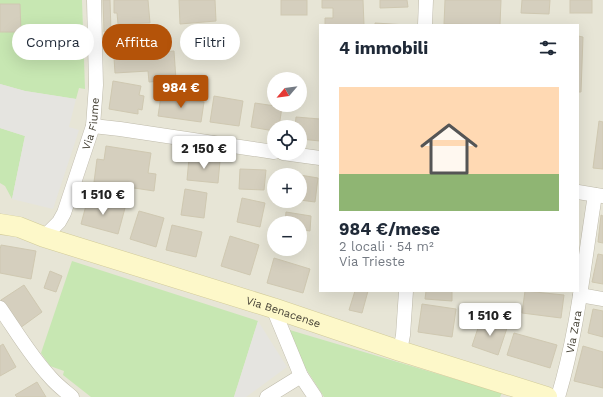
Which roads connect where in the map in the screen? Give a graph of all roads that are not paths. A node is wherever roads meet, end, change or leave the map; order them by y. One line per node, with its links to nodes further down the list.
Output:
1 (94, 0): 4 (street, Via Fiume)
2 (426, 0): 3 (street)
3 (425, 24)
4 (93, 126): 5 (street); 12 (street, Via Fiume)
5 (267, 151)
6 (307, 156): 7 (street)
7 (319, 158)
8 (579, 192): 9 (street)
9 (599, 195): 14 (street, Via Zara)
10 (0, 210): 11 (main road, Via Benacense)
11 (10, 225): 12 (main road, Via Benacense)
12 (44, 237): 17 (main road, Via Benacense)
13 (406, 292): 18 (street)
14 (580, 295): 15 (street); 24 (street, Via Zara)
15 (603, 299)
16 (0, 308): 20 (street)
17 (272, 308): 18 (main road, Via Benacense); 19 (street)
18 (400, 351): 23 (main road, Via Benacense)
19 (301, 376): 21 (street); 22 (street)
20 (72, 397)
21 (267, 397)
22 (315, 397)
23 (547, 397)
24 (558, 397)

